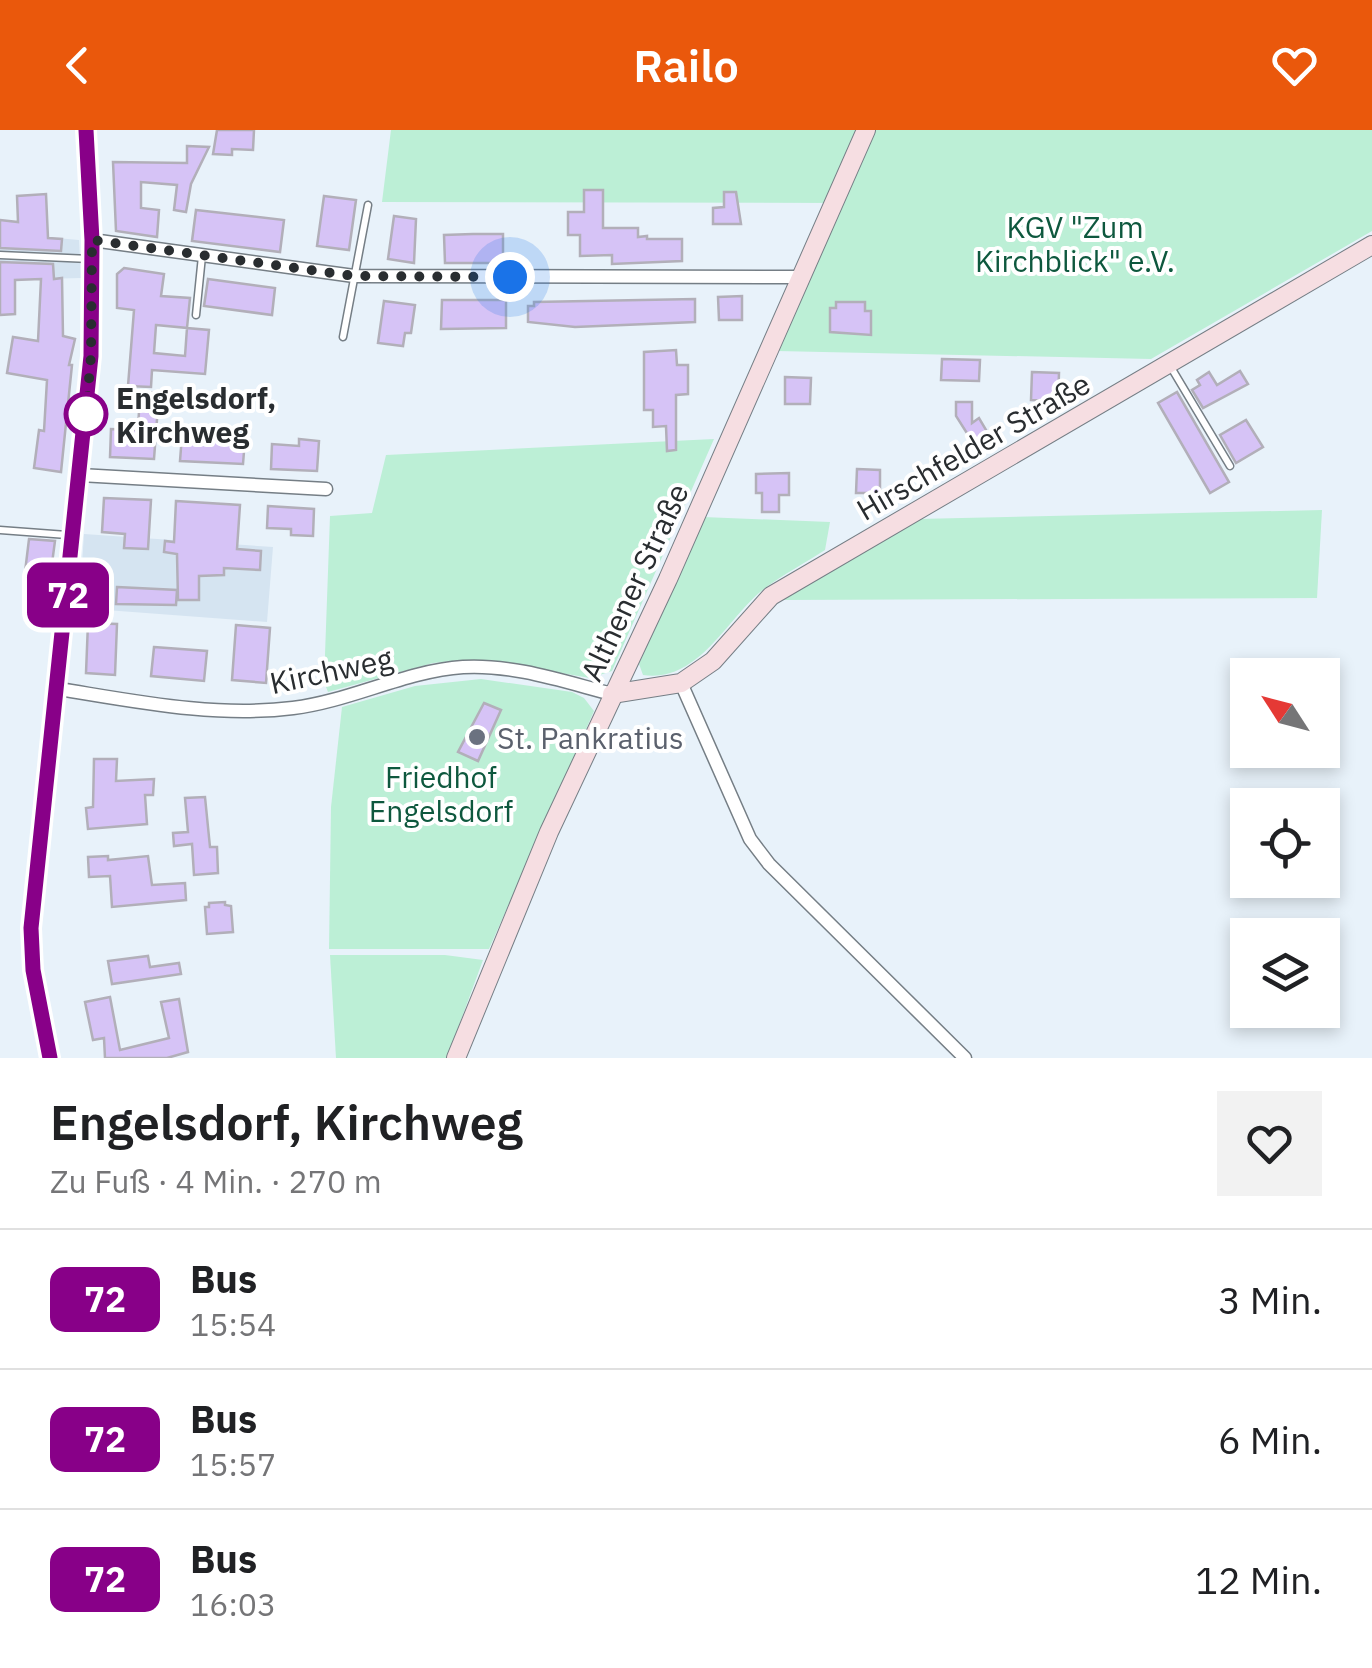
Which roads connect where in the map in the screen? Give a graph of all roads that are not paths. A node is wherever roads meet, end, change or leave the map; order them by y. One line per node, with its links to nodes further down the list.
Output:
1 (86, 130): 4 (street)
2 (866, 130): 10 (street, Althener Straße)
3 (368, 205): 9 (lane)
4 (92, 240): 7 (street); 8 (street)
5 (1372, 245): 13 (street, Hirschfelder Straße)
6 (0, 255): 8 (lane)
7 (202, 255): 9 (street); 11 (lane)
8 (91, 259): 15 (street)
9 (354, 276): 10 (street); 12 (lane)
10 (800, 277): 21 (street, Althener Straße)
11 (196, 314)
12 (343, 337)
13 (1168, 364): 14 (lane); 19 (street, Hirschfelder Straße)
14 (1230, 466)
15 (80, 476): 16 (street); 18 (street)
16 (326, 489)
17 (0, 530): 18 (lane)
18 (74, 536): 20 (street)
19 (681, 683): 21 (street, Hirschfelder Straße); 24 (street)
20 (58, 689): 21 (street, Kirchweg); 22 (street)
21 (612, 694): 23 (street, Althener Straße)
22 (50, 1058)
23 (456, 1058)
24 (964, 1058)

